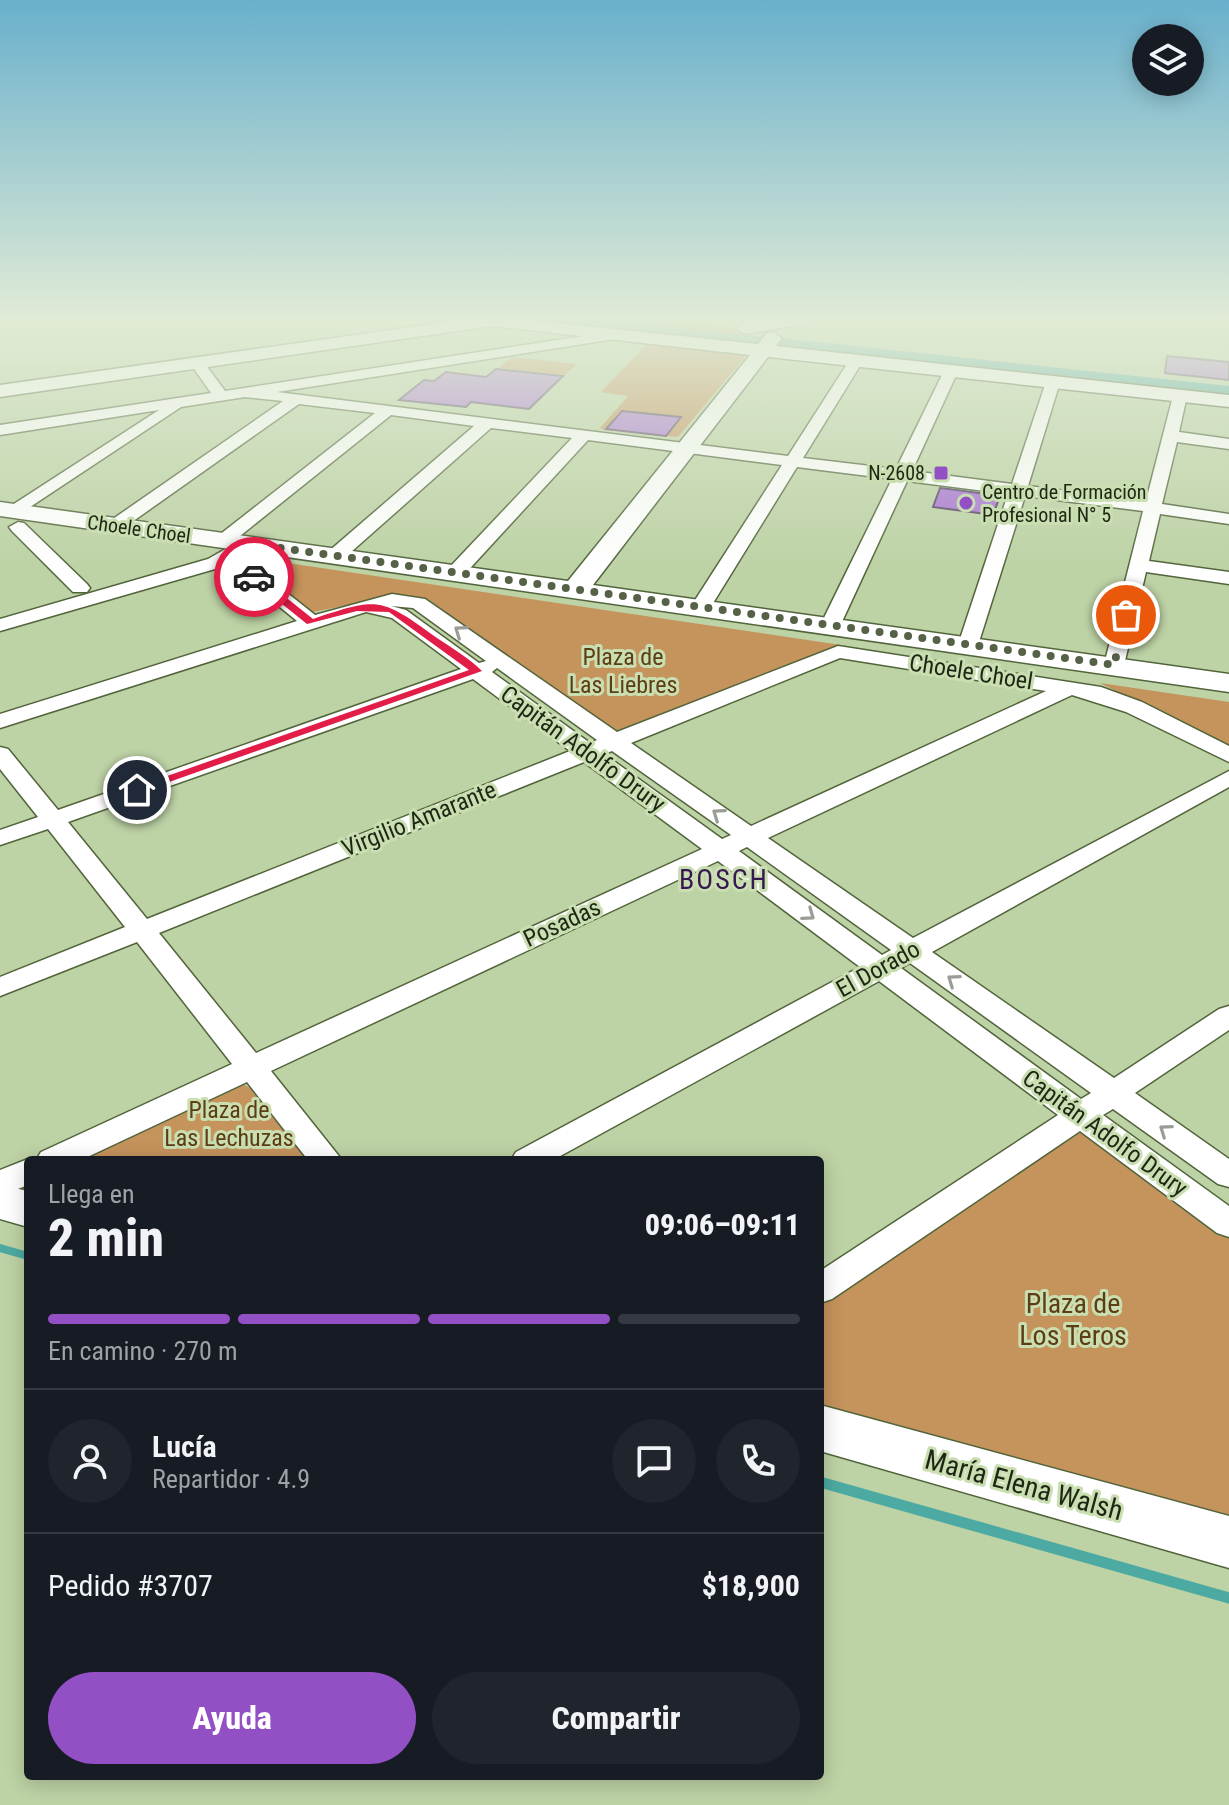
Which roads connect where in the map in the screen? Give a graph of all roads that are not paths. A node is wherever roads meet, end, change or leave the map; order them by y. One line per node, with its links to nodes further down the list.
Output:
1 (194, 400): 9 (street)
2 (294, 400): 25 (street)
3 (306, 400): 10 (street)
4 (715, 400): 18 (street)
5 (831, 400): 19 (street)
6 (937, 400): 20 (street)
7 (1047, 400): 21 (street)
8 (1179, 400): 15 (street)
9 (183, 402): 12 (street); 23 (street)
10 (388, 410): 11 (street); 26 (street)
11 (487, 423): 14 (street); 27 (street)
12 (34, 425): 13 (street); 16 (street)
13 (0, 430)
14 (584, 435): 18 (street); 29 (street)
15 (1170, 436): 17 (street); 22 (street)
16 (0, 444)
17 (1229, 444)
18 (686, 448): 19 (street); 32 (street)
19 (792, 461): 20 (street); 34 (street)
20 (902, 475): 21 (street); 38 (street)
21 (1018, 490): 22 (street); 39 (street)
22 (1153, 507): 24 (street); 28 (street)
23 (10, 516): 25 (street, Choele Choel); 31 (street)
24 (1229, 519)
25 (116, 525): 26 (street, Choele Choel)
26 (226, 552): 27 (street, Choele Choel); 31 (street); 36 (street); 37 (street)
27 (335, 556): 29 (street, Choele Choel)
28 (1139, 565): 30 (street); 41 (street)
29 (455, 573): 32 (street, Choele Choel)
30 (1229, 578)
31 (80, 588): 35 (street)
32 (575, 590): 34 (street, Choele Choel)
33 (356, 608): 36 (street); 40 (street, Capitán Adolfo Drury, one-way to 33); 42 (street, Capitán Adolfo Drury)
34 (700, 608): 38 (street, Choele Choel)
35 (0, 611)
36 (311, 622): 45 (street)
37 (0, 625)
38 (834, 639): 39 (street, Choele Choel); 44 (street, Choele Choel); 46 (street, Virgilio Amarante)
39 (968, 645): 41 (street, Choele Choel)
40 (503, 662): 42 (street); 46 (street, Capitán Adolfo Drury)
41 (1114, 665): 43 (street, Choele Choel)
42 (476, 671): 47 (street, Capitán Adolfo Drury); 51 (street)
43 (1229, 683)
44 (1072, 687): 49 (street, Choele Choel); 52 (street, Posadas)
45 (0, 721)
46 (615, 741): 47 (street, Virgilio Amarante); 52 (street, Capitán Adolfo Drury, one-way to 46)
47 (587, 752): 54 (street, Capitán Adolfo Drury); 55 (street, Virgilio Amarante)
48 (0, 754): 51 (street)
49 (1229, 755)
50 (1229, 778): 56 (street, El Dorado)
51 (52, 820): 53 (street); 55 (street)
52 (750, 836): 54 (street, Posadas); 56 (street, Capitán Adolfo Drury)
53 (0, 838)
54 (720, 850): 57 (street, Capitán Adolfo Drury, one-way to 57); 60 (street, Posadas)
55 (141, 930): 58 (street, Virgilio Amarante); 60 (street)
56 (912, 951): 57 (street, El Dorado); 61 (street, Capitán Adolfo Drury, one-way to 56)
57 (880, 968): 62 (street, Capitán Adolfo Drury); 65 (street, El Dorado)
58 (0, 987)
59 (1229, 1016): 61 (street)
60 (251, 1067): 63 (street, Posadas); 64 (street)
61 (1113, 1093): 62 (street); 67 (street, Capitán Adolfo Drury, one-way to 61)
62 (1080, 1115): 71 (street, Capitán Adolfo Drury); 72 (street)
63 (61, 1156)
64 (323, 1156)
65 (534, 1156)
66 (24, 1173): 68 (street)
67 (1229, 1175)
68 (0, 1184)
69 (0, 1202): 70 (street)
70 (24, 1208)
71 (1229, 1224)
72 (824, 1286)
73 (824, 1429): 74 (street, María Elena Walsh)
74 (1229, 1542)

